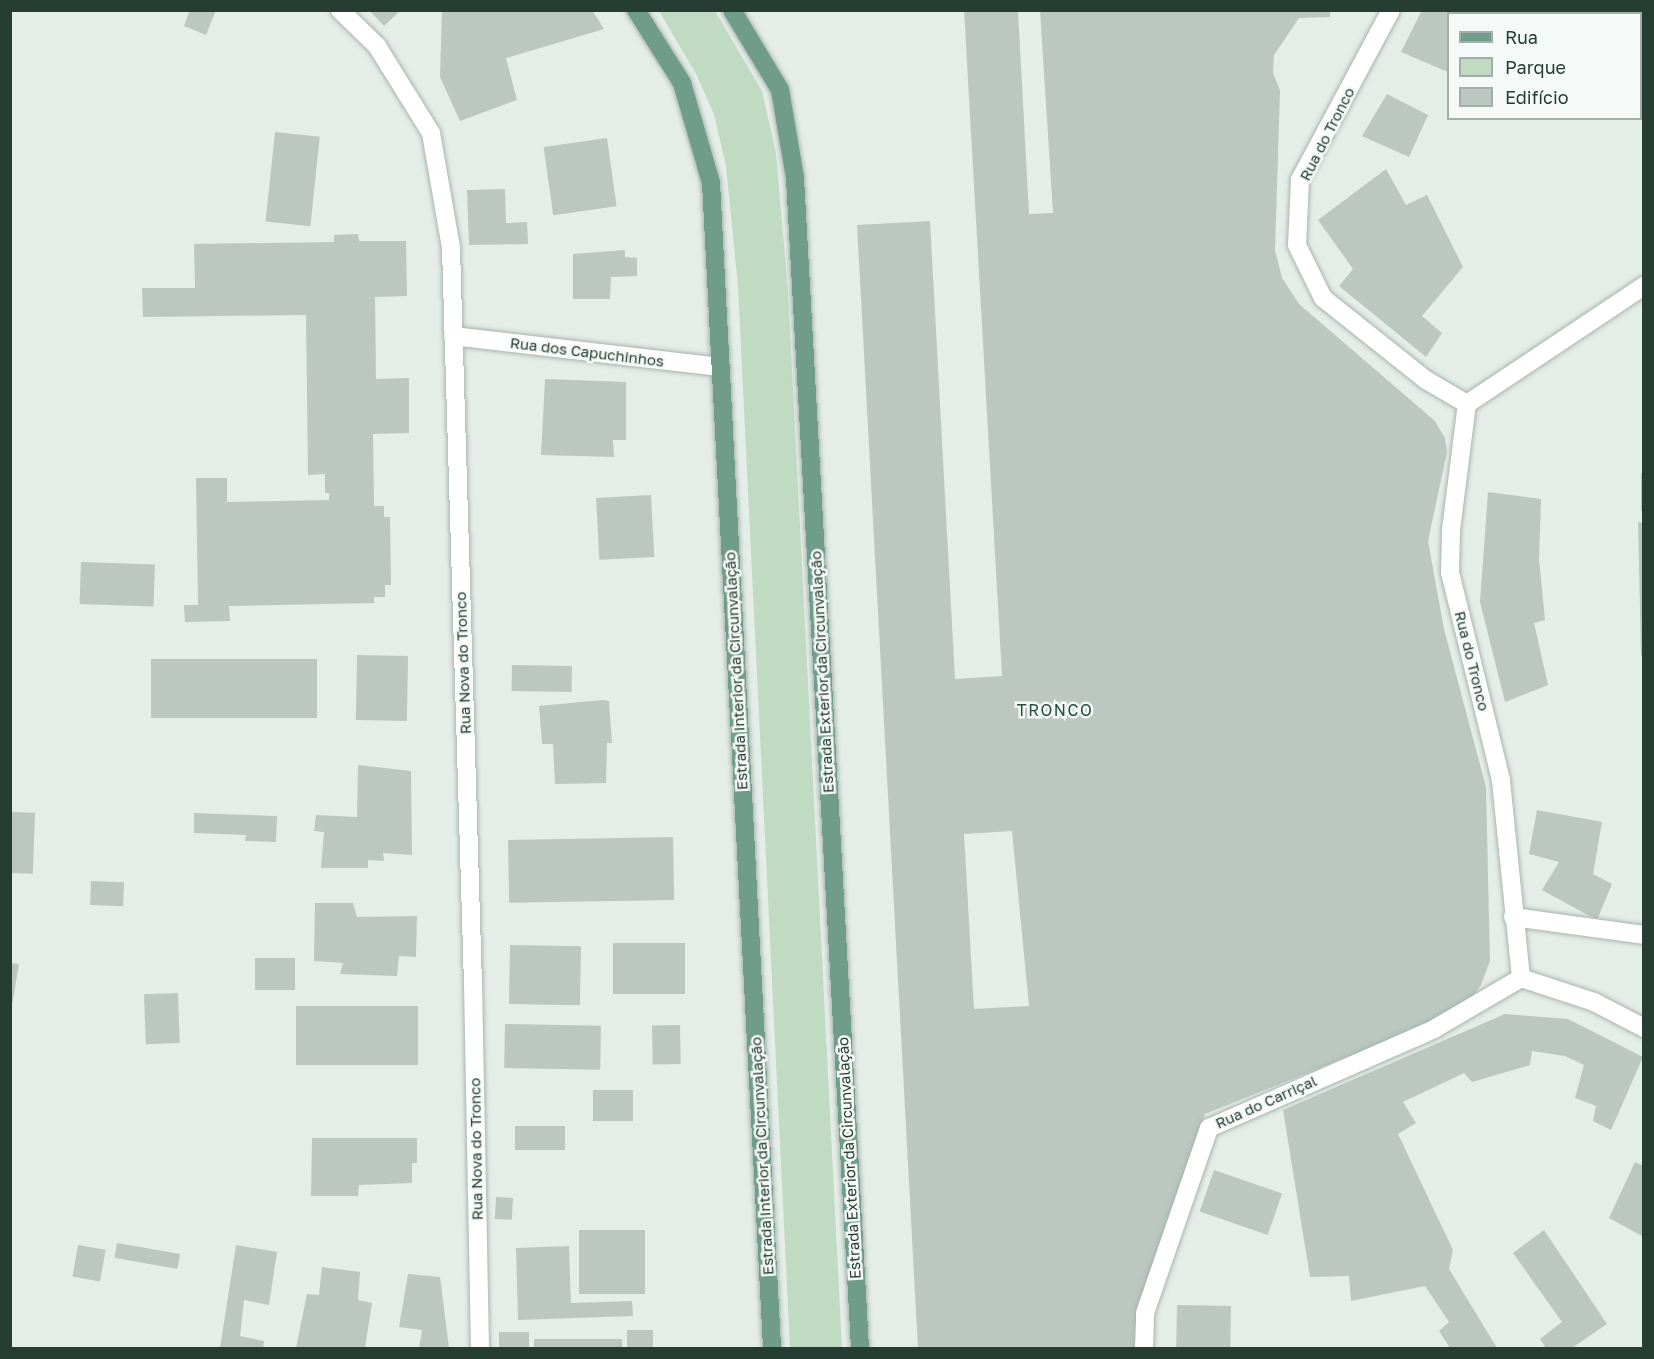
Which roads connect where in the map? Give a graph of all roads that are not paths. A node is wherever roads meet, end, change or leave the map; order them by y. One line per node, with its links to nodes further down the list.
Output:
1 (340, 10): 6 (street, Rua Nova do Tronco)
2 (636, 10): 7 (main road, Estrada Interior da Circunvalação)
3 (732, 10): 15 (main road, Estrada Exterior da Circunvalação)
4 (1391, 10): 8 (street, Rua do Tronco)
5 (1644, 286): 8 (street)
6 (453, 336): 7 (street, Rua dos Capuchinhos); 13 (street, Rua Nova do Tronco)
7 (720, 367): 14 (main road, Estrada Interior da Circunvalação)
8 (1467, 404): 9 (street, Rua do Tronco)
9 (1513, 917): 10 (street); 11 (street, Rua do Tronco)
10 (1644, 934)
11 (1521, 978): 12 (street); 16 (street, Rua do Carriçal)
12 (1644, 1028)
13 (480, 1348)
14 (772, 1348)
15 (860, 1348)
16 (1144, 1348)

